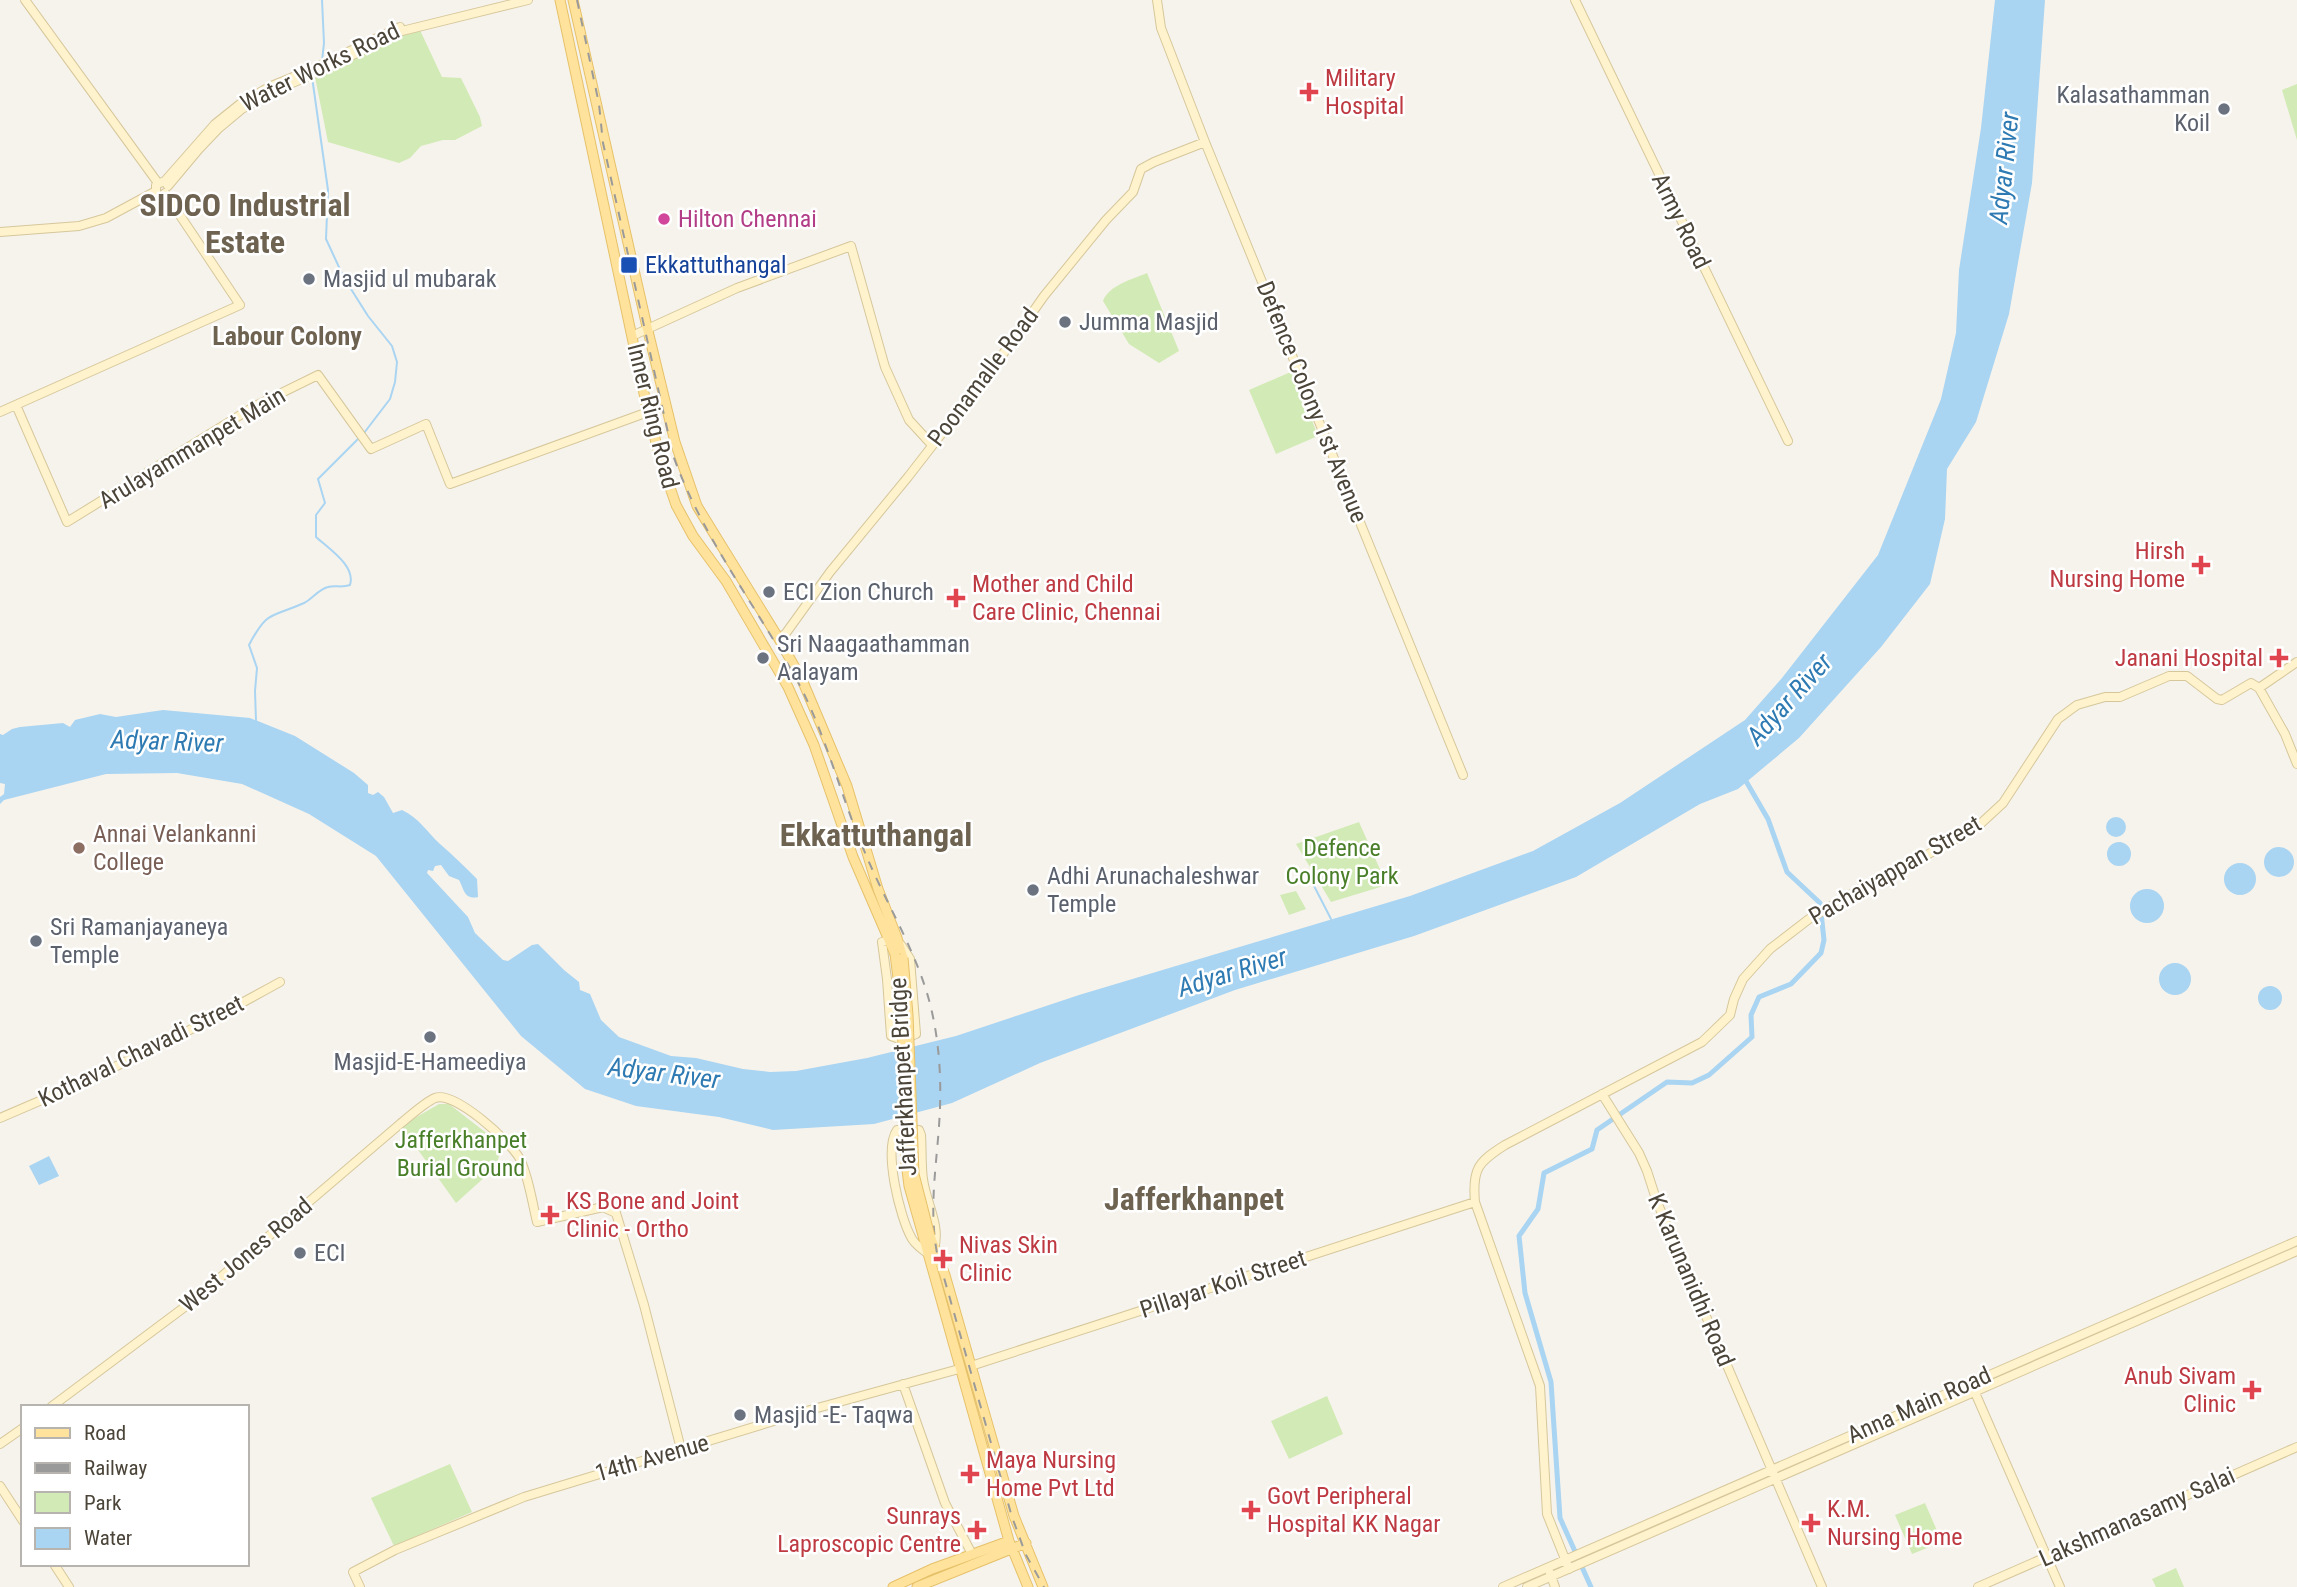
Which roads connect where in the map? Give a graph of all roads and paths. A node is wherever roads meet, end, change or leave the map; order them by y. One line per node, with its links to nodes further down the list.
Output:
1 (25, 0): 10 (street)
2 (504, 0): 8 (street, Water Works Road)
3 (528, 0): 8 (street, Water Works Road)
4 (561, 0): 13 (main road, Inner Ring Road)
5 (573, 0): 12 (main road, Inner Ring Road)
6 (1157, 0): 9 (street, Defence Colony 1st Avenue)
7 (1575, 0): 17 (street, Army Road)
8 (312, 72): 10 (street, Water Works Road)
9 (1205, 142): 18 (street, Poonamalle Road); 23 (street, Defence Colony 1st Avenue)
10 (162, 187): 11 (street); 14 (street)
11 (0, 232)
12 (647, 327): 13 (street); 18 (street); 19 (main road, Inner Ring Road)
13 (632, 336): 16 (main road, Inner Ring Road)
14 (16, 405): 15 (street); 16 (street, Arulayammanpet Main)
15 (0, 412)
16 (648, 412): 24 (main road, Inner Ring Road)
17 (1788, 441)
18 (932, 445): 19 (street, Poonamalle Road)
19 (779, 639): 24 (main road, Inner Ring Road)
20 (2297, 662): 21 (street)
21 (2255, 685): 22 (street); 27 (street, Pachaiyappan Street)
22 (2297, 764)
23 (1463, 775)
24 (893, 939): 24 (street); 25 (main road, Inner Ring Road)
25 (899, 956): 31 (main road, Jafferkhanpet Bridge, bridge)
26 (280, 982): 28 (street, Kothaval Chavadi Street)
27 (1600, 1096): 29 (street, Pachaiyappan Street); 43 (street, K Karunanidhi Road)
28 (0, 1118)
29 (1475, 1202): 33 (street, Pillayar Koil Street); 51 (street)
30 (2297, 1241): 35 (street, Anna Main Road)
31 (931, 1251): 31 (street); 33 (main road); 34 (main road)
32 (2297, 1251): 37 (street, Anna Main Road)
33 (971, 1366): 47 (main road)
34 (959, 1369): 36 (street, 14th Avenue); 48 (main road)
35 (1971, 1382): 37 (street); 43 (street, Anna Main Road)
36 (903, 1384): 42 (street, 14th Avenue); 49 (street)
37 (1975, 1391): 44 (street, Anna Main Road); 50 (street)
38 (54, 1405): 42 (street, West Jones Road)
39 (21, 1429): 40 (street)
40 (0, 1444)
41 (2297, 1447): 50 (street, Lakshmanasamy Salai)
42 (681, 1449): 56 (street, 14th Avenue)
43 (1772, 1470): 44 (street, K Karunanidhi Road); 51 (street, Anna Main Road)
44 (1776, 1480): 51 (street, Anna Main Road); 64 (street, K Karunanidhi Road)
45 (0, 1486): 46 (street)
46 (21, 1518)
47 (1026, 1543): 48 (main road); 60 (main road)
48 (1010, 1545): 49 (main road); 53 (main road); 59 (main road)
49 (972, 1554): 53 (main road)
50 (2047, 1557): 65 (street, Lakshmanasamy Salai); 66 (street)
51 (1574, 1561): 54 (street, Anna Main Road)
52 (55, 1566): 55 (street)
53 (934, 1574): 57 (main road); 58 (main road)
54 (1547, 1576): 61 (street); 62 (street); 63 (street)
55 (69, 1587)
56 (360, 1587)
57 (893, 1587)
58 (917, 1587)
59 (1028, 1587)
60 (1043, 1587)
61 (1503, 1587)
62 (1527, 1587)
63 (1555, 1587)
64 (1822, 1587)
65 (1978, 1587)
66 (2060, 1587)

